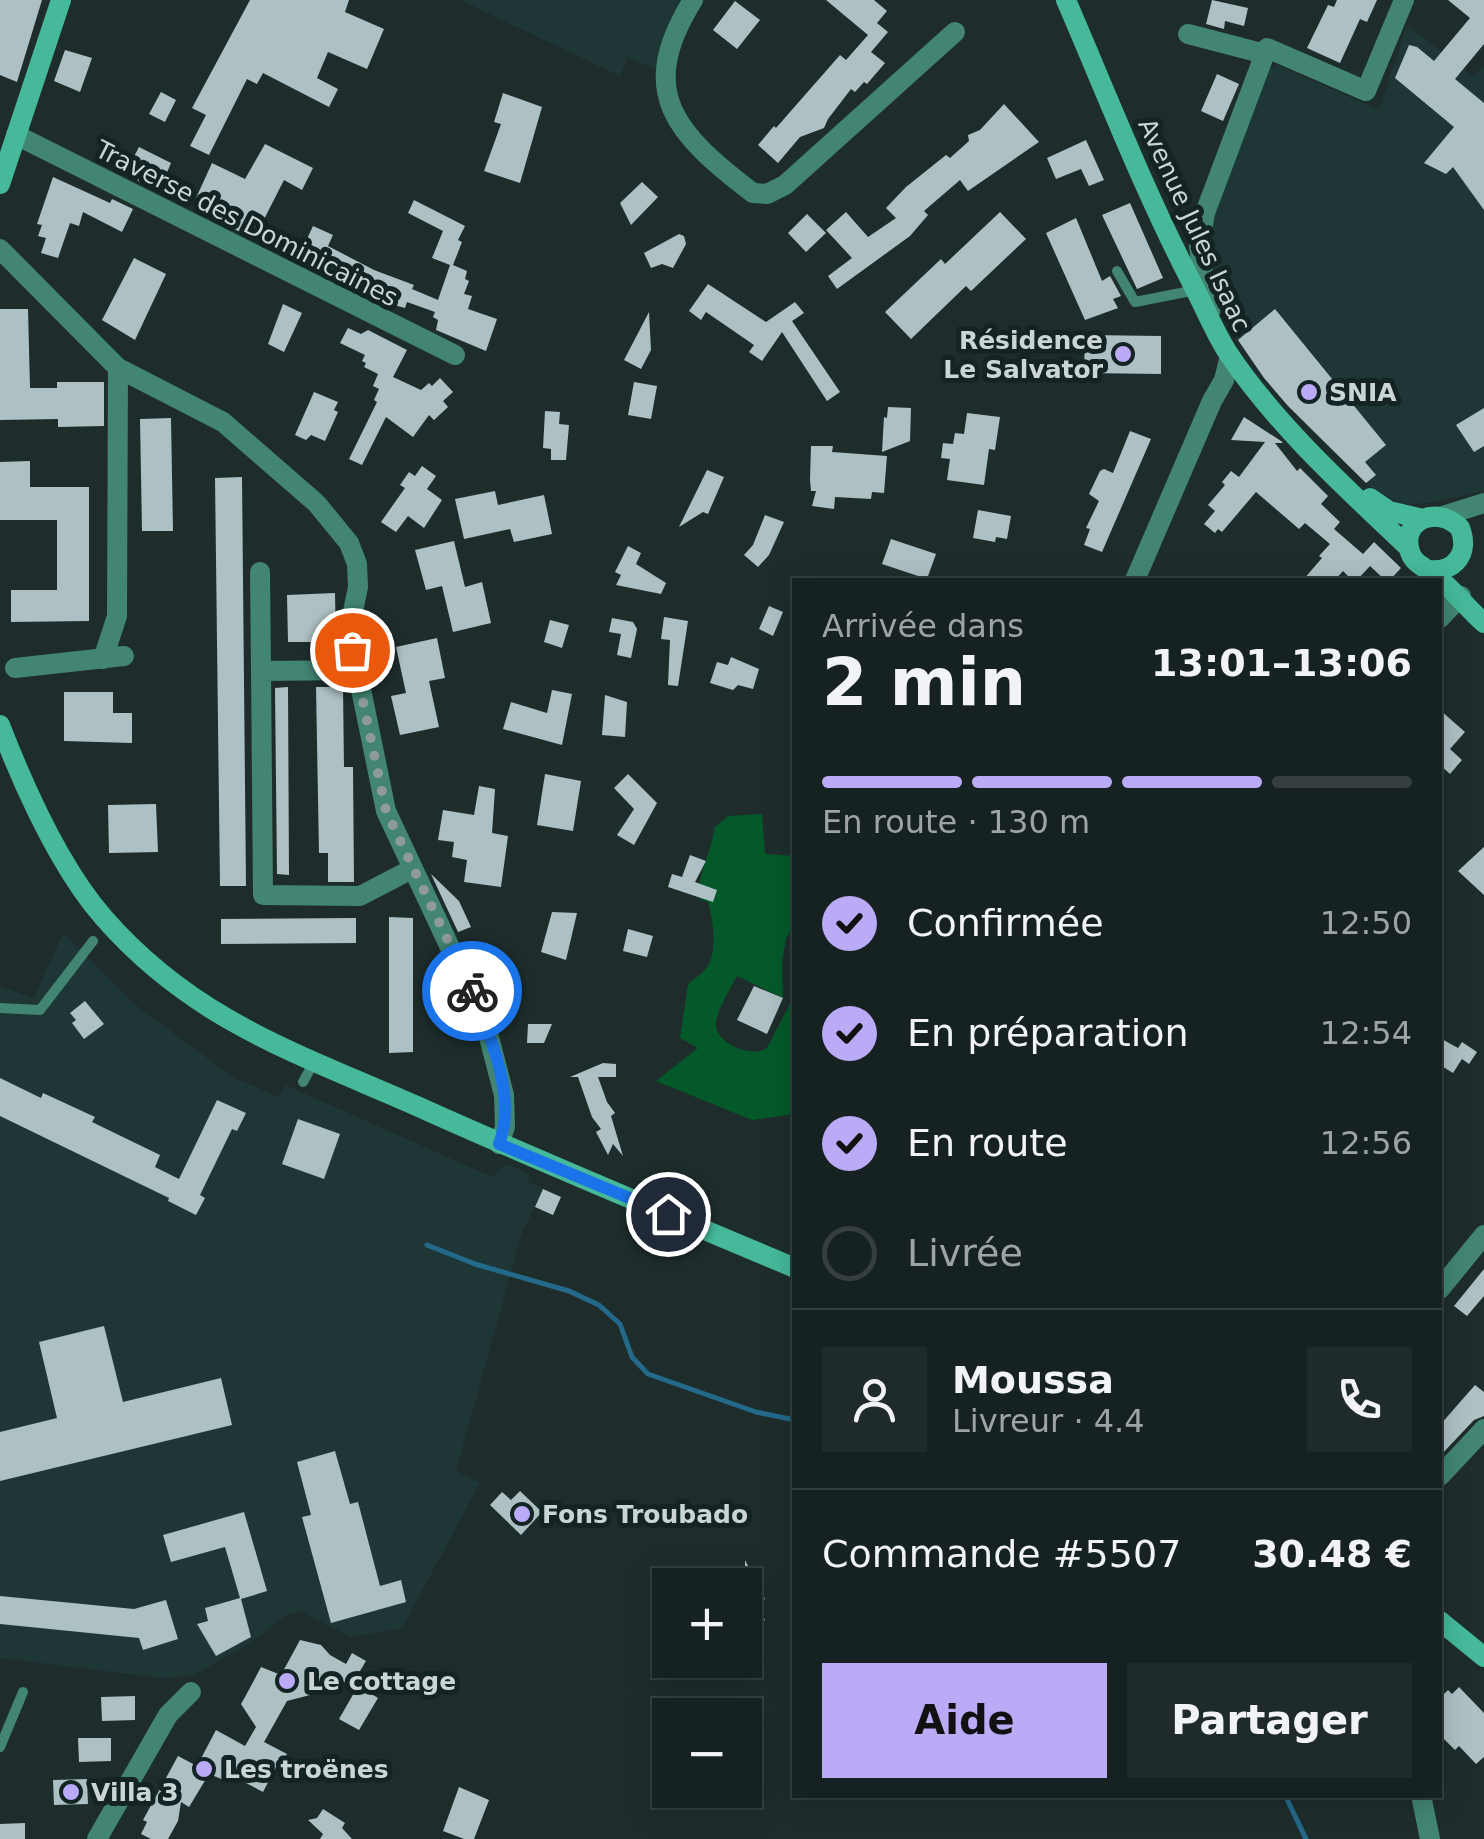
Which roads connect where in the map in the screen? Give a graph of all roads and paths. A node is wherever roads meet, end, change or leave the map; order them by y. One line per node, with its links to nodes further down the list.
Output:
1 (61, 0): 8 (main road)
2 (693, 0): 5 (street)
3 (1066, 0): 12 (main road, Avenue Jules Isaac)
4 (1404, 0): 7 (street)
5 (955, 32)
6 (1188, 34): 7 (street)
7 (1265, 54): 13 (street)
8 (16, 135): 9 (main road); 14 (street, Traverse des Dominicaines)
9 (0, 184)
10 (0, 249): 16 (street)
11 (1116, 270): 12 (lane)
12 (1196, 290): 13 (main road, Avenue Jules Isaac)
13 (1206, 314): 15 (main road, Avenue Jules Isaac)
14 (455, 355)
15 (1230, 356): 17 (main road, Avenue Jules Isaac); 26 (street)
16 (118, 368): 32 (street); 33 (street)
17 (1311, 450): 20 (main road, Avenue Jules Isaac); 22 (main road, Avenue Jules Isaac)
18 (1484, 503): 20 (street)
19 (1484, 512): 21 (street)
20 (1432, 517): 21 (main road); 22 (main road)
21 (1464, 538): 23 (main road)
22 (1409, 548): 24 (main road)
23 (1458, 562): 24 (main road); 29 (main road)
24 (1428, 570): 27 (main road)
25 (260, 572): 34 (street)
26 (1136, 578)
27 (1438, 578)
28 (1442, 581): 29 (main road)
29 (1461, 596): 30 (street); 31 (main road)
30 (1442, 616)
31 (1484, 623)
32 (15, 668)
33 (356, 670): 34 (street); 36 (street)
34 (261, 671): 36 (street)
35 (0, 725): 39 (main road)
36 (412, 869): 39 (street)
37 (93, 941): 38 (lane)
38 (0, 1008)
39 (499, 1144): 41 (main road)
40 (1484, 1236): 42 (street)
41 (792, 1267)
42 (1442, 1287)
43 (1484, 1429): 44 (street)
44 (1442, 1474)
45 (1442, 1624): 46 (main road)
46 (1484, 1657)
47 (23, 1692): 49 (lane)
48 (190, 1692): 51 (street)
49 (0, 1747)
50 (1422, 1798): 52 (street)
51 (98, 1839)
52 (1430, 1839)

